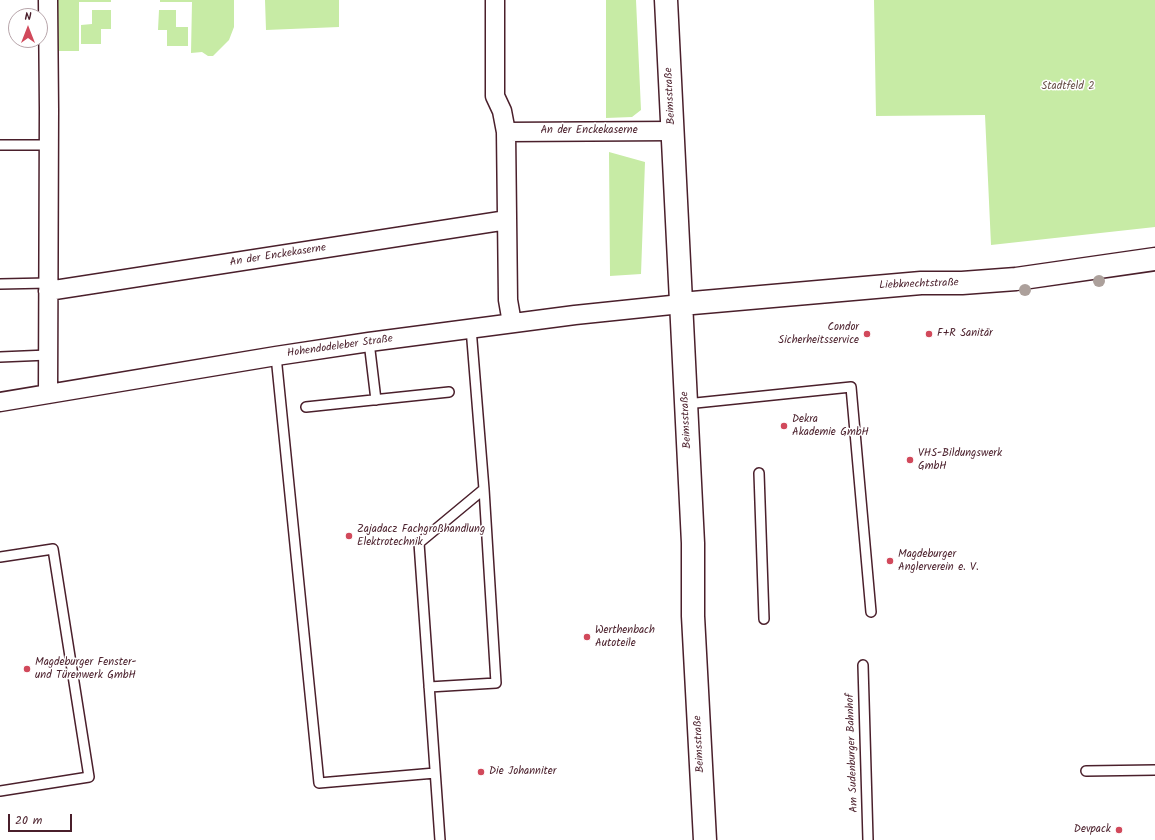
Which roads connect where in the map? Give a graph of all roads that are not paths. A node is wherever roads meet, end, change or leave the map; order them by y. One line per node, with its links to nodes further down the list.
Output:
1 (48, 0): 7 (street)
2 (495, 0): 5 (street)
3 (666, 0): 4 (street, Beimsstraße)
4 (673, 131): 5 (street, An der Enckekaserne); 12 (street, Beimsstraße)
5 (506, 132): 8 (street)
6 (0, 145): 7 (lane)
7 (49, 145): 11 (street)
8 (507, 220): 11 (street, An der Enckekaserne); 13 (street)
9 (1155, 259): 12 (street, Liebknechtstraße)
10 (0, 284): 11 (lane)
11 (48, 287): 16 (street)
12 (681, 304): 13 (street, Hohendodeleber Straße); 23 (street, Beimsstraße)
13 (512, 322): 14 (street, Hohendodeleber Straße)
14 (471, 328): 15 (street, Hohendodeleber Straße); 26 (lane)
15 (369, 342): 17 (street, Hohendodeleber Straße); 21 (lane)
16 (48, 356): 18 (lane); 20 (street)
17 (276, 356): 20 (street, Hohendodeleber Straße); 34 (lane)
18 (0, 357)
19 (449, 392): 21 (lane)
20 (48, 394): 22 (street, Hohendodeleber Straße)
21 (376, 400): 24 (lane)
22 (0, 402)
23 (686, 404): 28 (lane); 37 (street, Beimsstraße)
24 (306, 407)
25 (759, 473): 29 (lane)
26 (484, 489): 31 (lane); 31 (lane)
27 (0, 557): 35 (lane)
28 (871, 612)
29 (764, 619)
30 (863, 665): 38 (lane, Am Sudenburger Bahnhof)
31 (429, 687): 34 (lane)
32 (1155, 770): 33 (lane)
33 (1086, 771)
34 (435, 773): 36 (lane)
35 (0, 791)
36 (440, 840)
37 (705, 840)
38 (868, 840)

